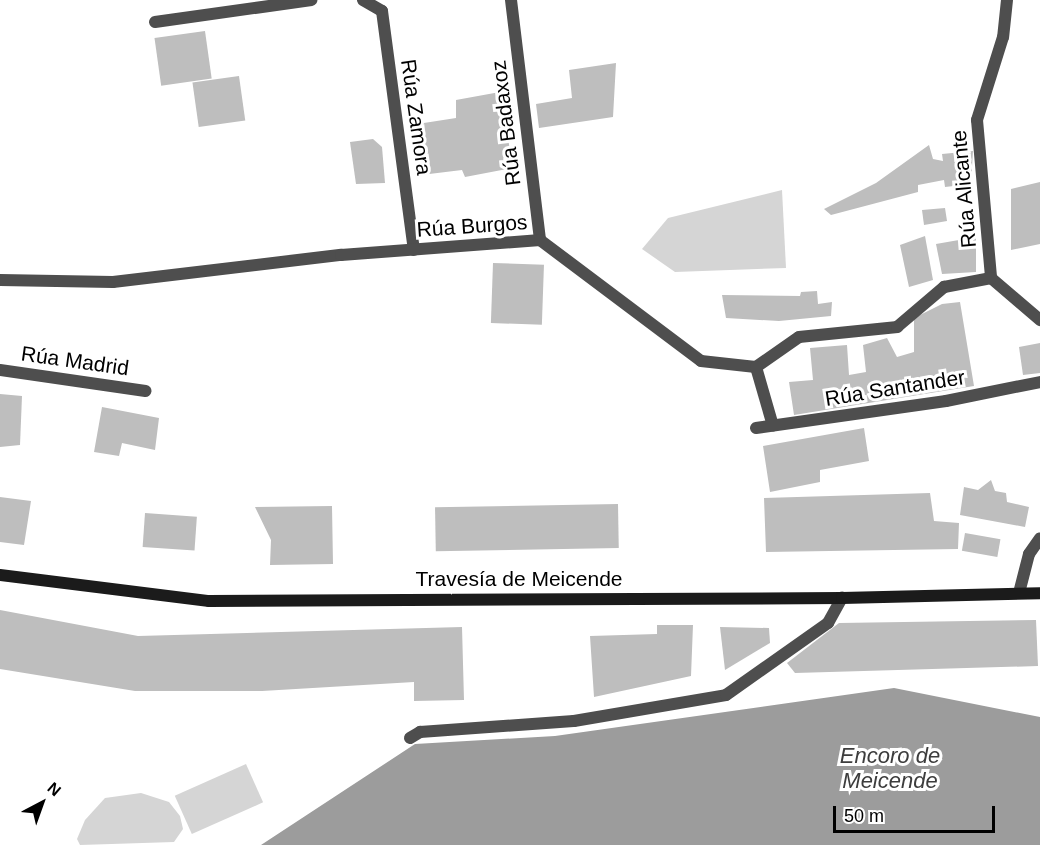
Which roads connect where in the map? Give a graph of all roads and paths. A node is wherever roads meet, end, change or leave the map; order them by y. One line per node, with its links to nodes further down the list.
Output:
1 (311, 0): 5 (street)
2 (363, 0): 7 (street, Rúa Zamora)
3 (511, 0): 6 (street, Rúa Badaxoz)
4 (1007, 0): 8 (street, Rúa Alicante)
5 (155, 22)
6 (540, 240): 7 (street, Rúa Burgos); 11 (street, Rúa Burgos)
7 (414, 250): 9 (street, Rúa Burgos)
8 (991, 278): 10 (street); 11 (street)
9 (0, 280)
10 (1040, 320)
11 (756, 367): 15 (street)
12 (0, 370): 14 (street, Rúa Madrid)
13 (1040, 382): 15 (street, Rúa Santander)
14 (145, 391)
15 (772, 426): 16 (street, Rúa Santander)
16 (756, 428)
17 (1040, 538): 20 (street)
18 (0, 575): 21 (main road, Travesía de Meicende)
19 (1040, 593): 20 (main road, Travesía de Meicende)
20 (1019, 594): 21 (main road, Travesía de Meicende)
21 (842, 598): 22 (street)
22 (410, 738)

